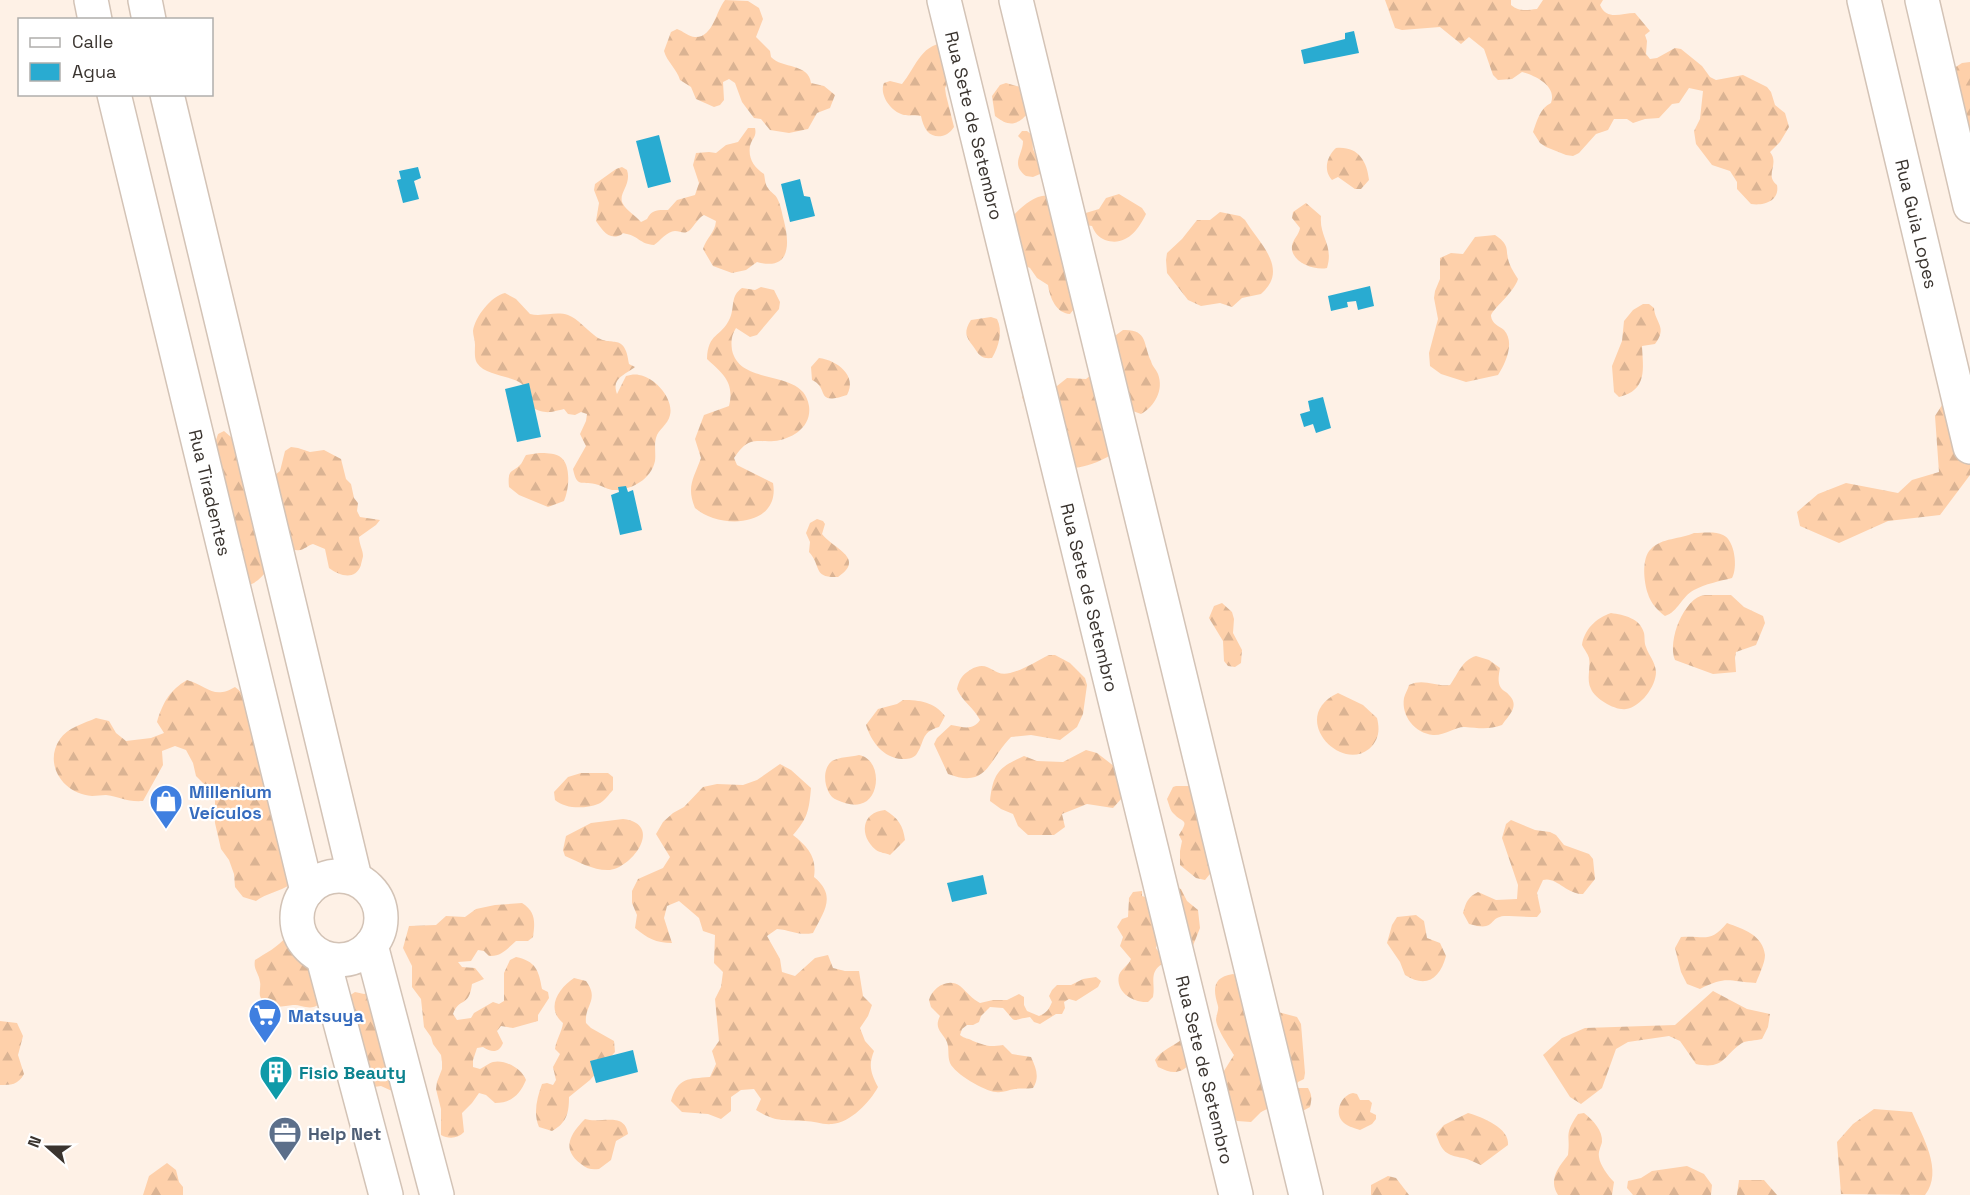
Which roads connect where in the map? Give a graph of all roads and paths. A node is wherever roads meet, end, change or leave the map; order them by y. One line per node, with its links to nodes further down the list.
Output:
1 (91, 0): 7 (main road)
2 (145, 0): 8 (main road)
3 (944, 0): 19 (main road, Rua Sete de Setembro)
4 (1016, 0): 20 (main road)
5 (1864, 0): 12 (main road, Rua Guia Lopes)
6 (1922, 0): 11 (main road)
7 (96, 18)
8 (149, 18)
9 (114, 96): 14 (main road, Rua Tiradentes)
10 (167, 96): 13 (main road)
11 (1970, 206)
12 (1970, 447)
13 (355, 878): 14 (main road); 15 (main road)
14 (306, 891): 16 (main road)
15 (371, 945): 16 (main road); 18 (main road)
16 (323, 958): 17 (main road)
17 (386, 1195)
18 (437, 1195)
19 (1236, 1195)
20 (1306, 1195)

